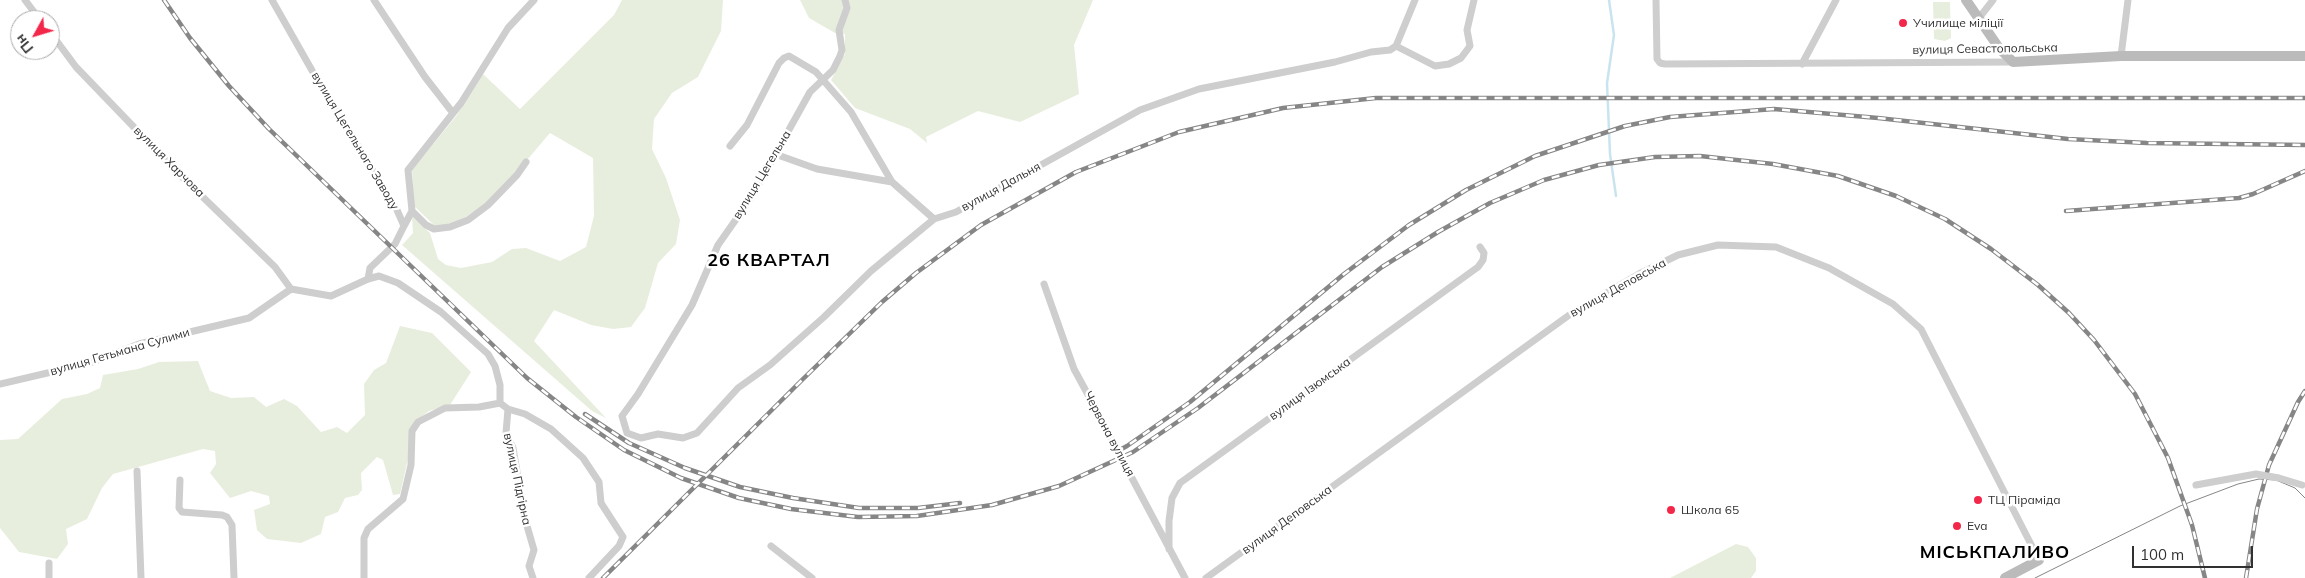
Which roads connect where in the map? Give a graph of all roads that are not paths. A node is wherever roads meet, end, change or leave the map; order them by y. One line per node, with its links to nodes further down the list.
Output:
1 (272, 0): 27 (street, вулиця Цегельного Заводу)
2 (374, 0): 20 (street)
3 (534, 0): 20 (street)
4 (845, 0): 19 (street, вулиця Цегельна)
5 (1415, 0): 14 (street)
6 (1474, 0): 14 (street)
7 (1656, 0): 18 (street, вулиця Севастопольська)
8 (1836, 0): 18 (street)
9 (1966, 0): 12 (street)
10 (1994, 0): 12 (street)
11 (2128, 0): 15 (street)
12 (1979, 18): 17 (street)
13 (60, 45): 31 (street, вулиця Харчова)
14 (1396, 46): 26 (street, вулиця Дальня)
15 (2121, 56): 16 (street, вулиця Севастопольська); 17 (street, вулиця Севастопольська)
16 (2305, 56)
17 (2013, 62): 18 (street, вулиця Севастопольська)
18 (1802, 64)
19 (824, 80): 21 (street); 22 (street, вулиця Цегельна); 24 (street)
20 (453, 113): 25 (street)
21 (730, 146)
22 (775, 154): 24 (street); 35 (street, вулиця Цегельна)
23 (526, 162): 25 (street)
24 (892, 182): 26 (street)
25 (412, 211): 27 (street)
26 (934, 219): 35 (street, вулиця Дальня)
27 (404, 226): 29 (street)
28 (1480, 247): 41 (street, вулиця Ізюмська)
29 (368, 279): 31 (street); 33 (street)
30 (1044, 284): 41 (street, Червона вулиця, bridge)
31 (291, 289): 32 (street, вулиця Гетьмана Сулими)
32 (0, 384)
33 (500, 403): 34 (street); 47 (street)
34 (508, 409): 48 (street, вулиця Підгірна); 49 (street)
35 (624, 428)
36 (137, 471): 45 (street)
37 (180, 480): 46 (street)
38 (2302, 485): 39 (street, bridge)
39 (2196, 486)
40 (770, 546): 50 (street)
41 (1169, 549): 51 (street, Червона вулиця)
42 (2039, 560): 52 (street, вулиця Деповська); 53 (street)
43 (49, 563): 44 (street)
44 (49, 578)
45 (141, 578)
46 (234, 578)
47 (364, 578)
48 (533, 578)
49 (589, 578)
50 (812, 578)
51 (1186, 578)
52 (1206, 578)
53 (2005, 578)

